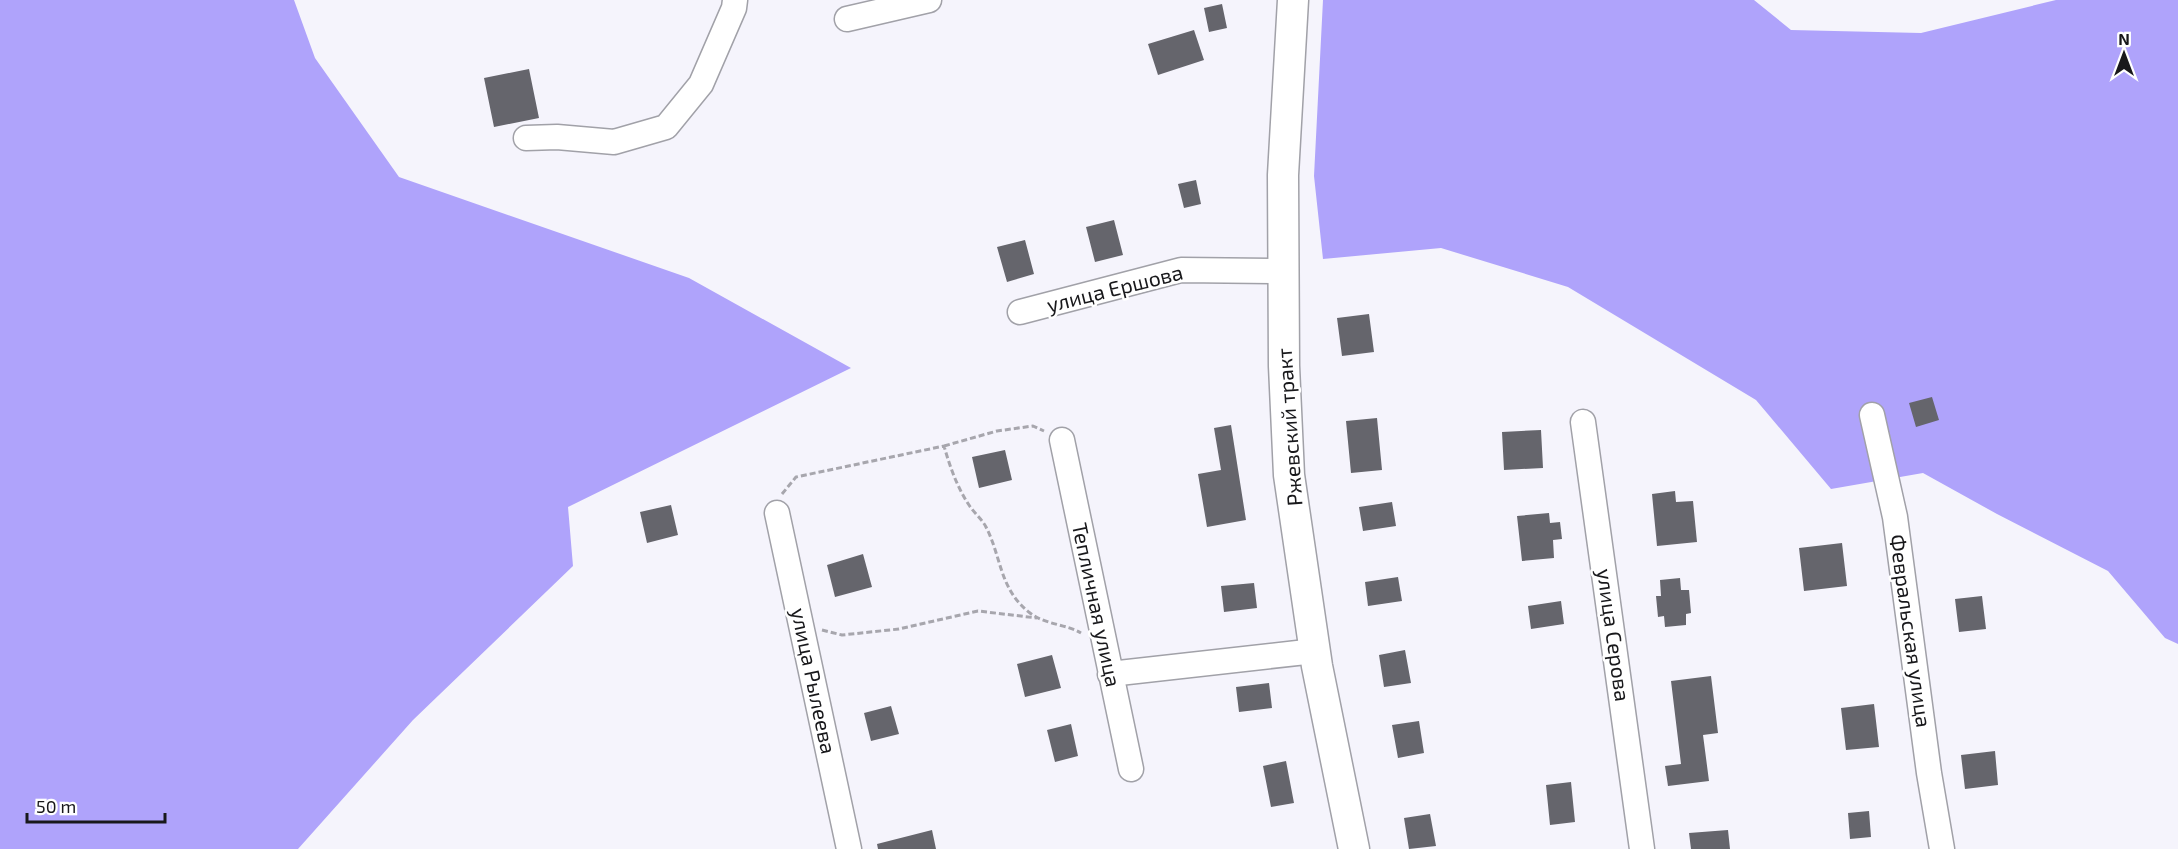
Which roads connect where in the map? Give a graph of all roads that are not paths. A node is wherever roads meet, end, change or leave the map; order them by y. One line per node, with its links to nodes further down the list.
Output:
1 (735, 0): 5 (street)
2 (929, 0): 4 (street)
3 (1293, 0): 6 (main road, Ржевский тракт)
4 (847, 19)
5 (526, 138)
6 (1283, 271): 7 (street, улица Ершова); 12 (main road, Ржевский тракт)
7 (1020, 312)
8 (1872, 415): 18 (street, Февральская улица)
9 (1583, 422): 17 (street, улица Серова)
10 (1062, 440): 13 (street, Тепличная улица)
11 (777, 513): 15 (street, улица Рылеева)
12 (1315, 651): 13 (street); 16 (main road, Ржевский тракт)
13 (1110, 674): 14 (street, Тепличная улица)
14 (1131, 769)
15 (849, 849)
16 (1354, 849)
17 (1642, 849)
18 (1942, 849)

